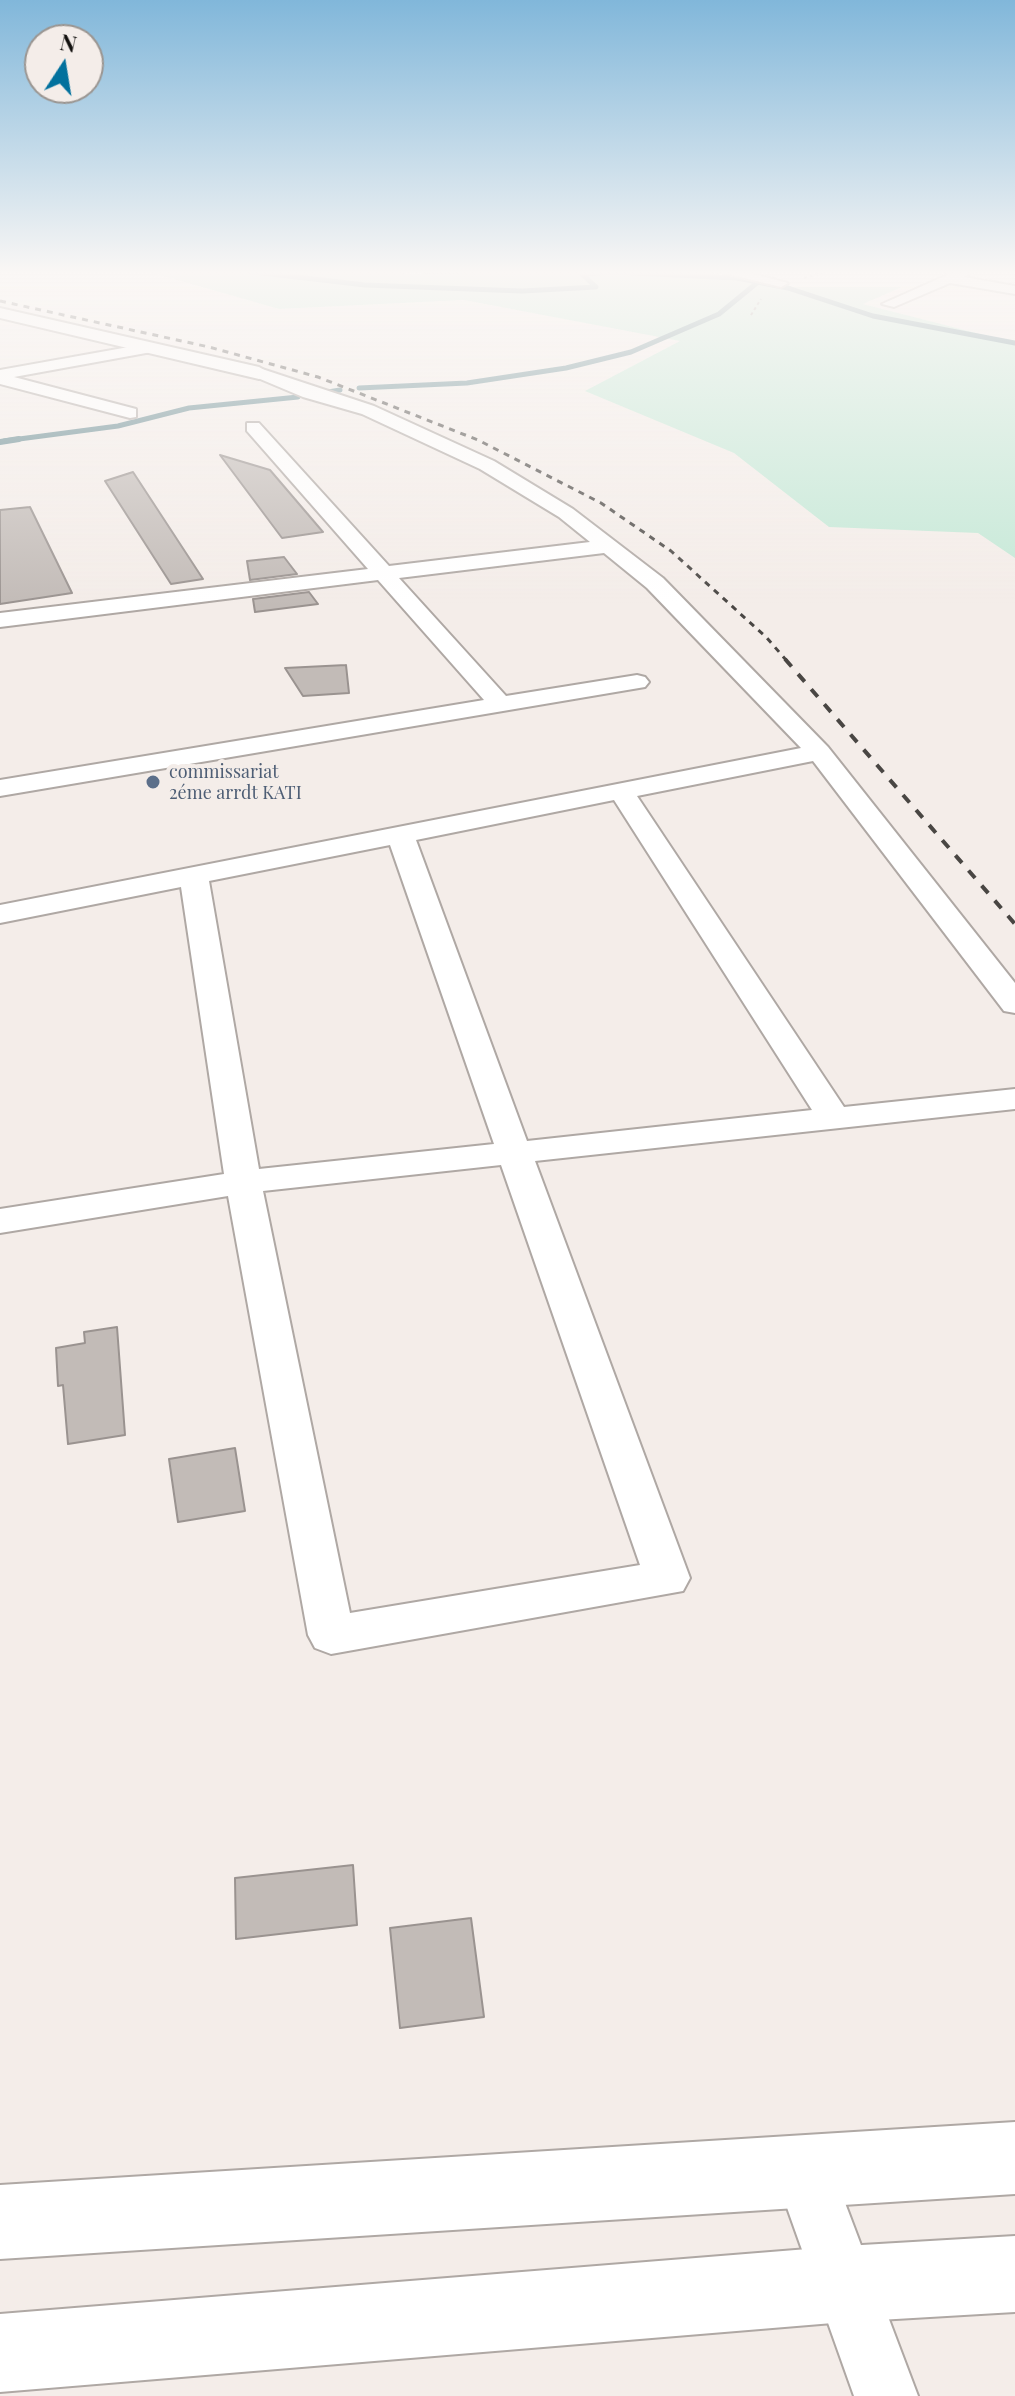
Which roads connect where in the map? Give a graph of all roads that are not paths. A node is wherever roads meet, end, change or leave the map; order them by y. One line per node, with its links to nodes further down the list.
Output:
1 (21, 383): 3 (street)
2 (288, 383): 5 (street)
3 (130, 413)
4 (253, 427): 6 (street)
5 (608, 546): 6 (street); 10 (street)
6 (384, 573): 7 (street); 9 (street)
7 (0, 620)
8 (637, 682): 9 (street)
9 (501, 705): 11 (street)
10 (819, 752): 12 (street); 16 (street)
11 (0, 788)
12 (621, 791): 13 (street); 18 (street)
13 (400, 835): 14 (street); 19 (street)
14 (194, 876): 15 (street); 20 (street)
15 (0, 914)
16 (1015, 1004)
17 (1015, 1099): 18 (street)
18 (835, 1119): 19 (street)
19 (513, 1153): 20 (street); 20 (street)
20 (243, 1182): 21 (street)
21 (0, 1221)
22 (1015, 2158): 23 (street)
23 (804, 2171): 24 (street); 26 (street)
24 (0, 2222)
25 (1015, 2274): 26 (street)
26 (845, 2284): 27 (street); 28 (street)
27 (0, 2353)
28 (886, 2396)

